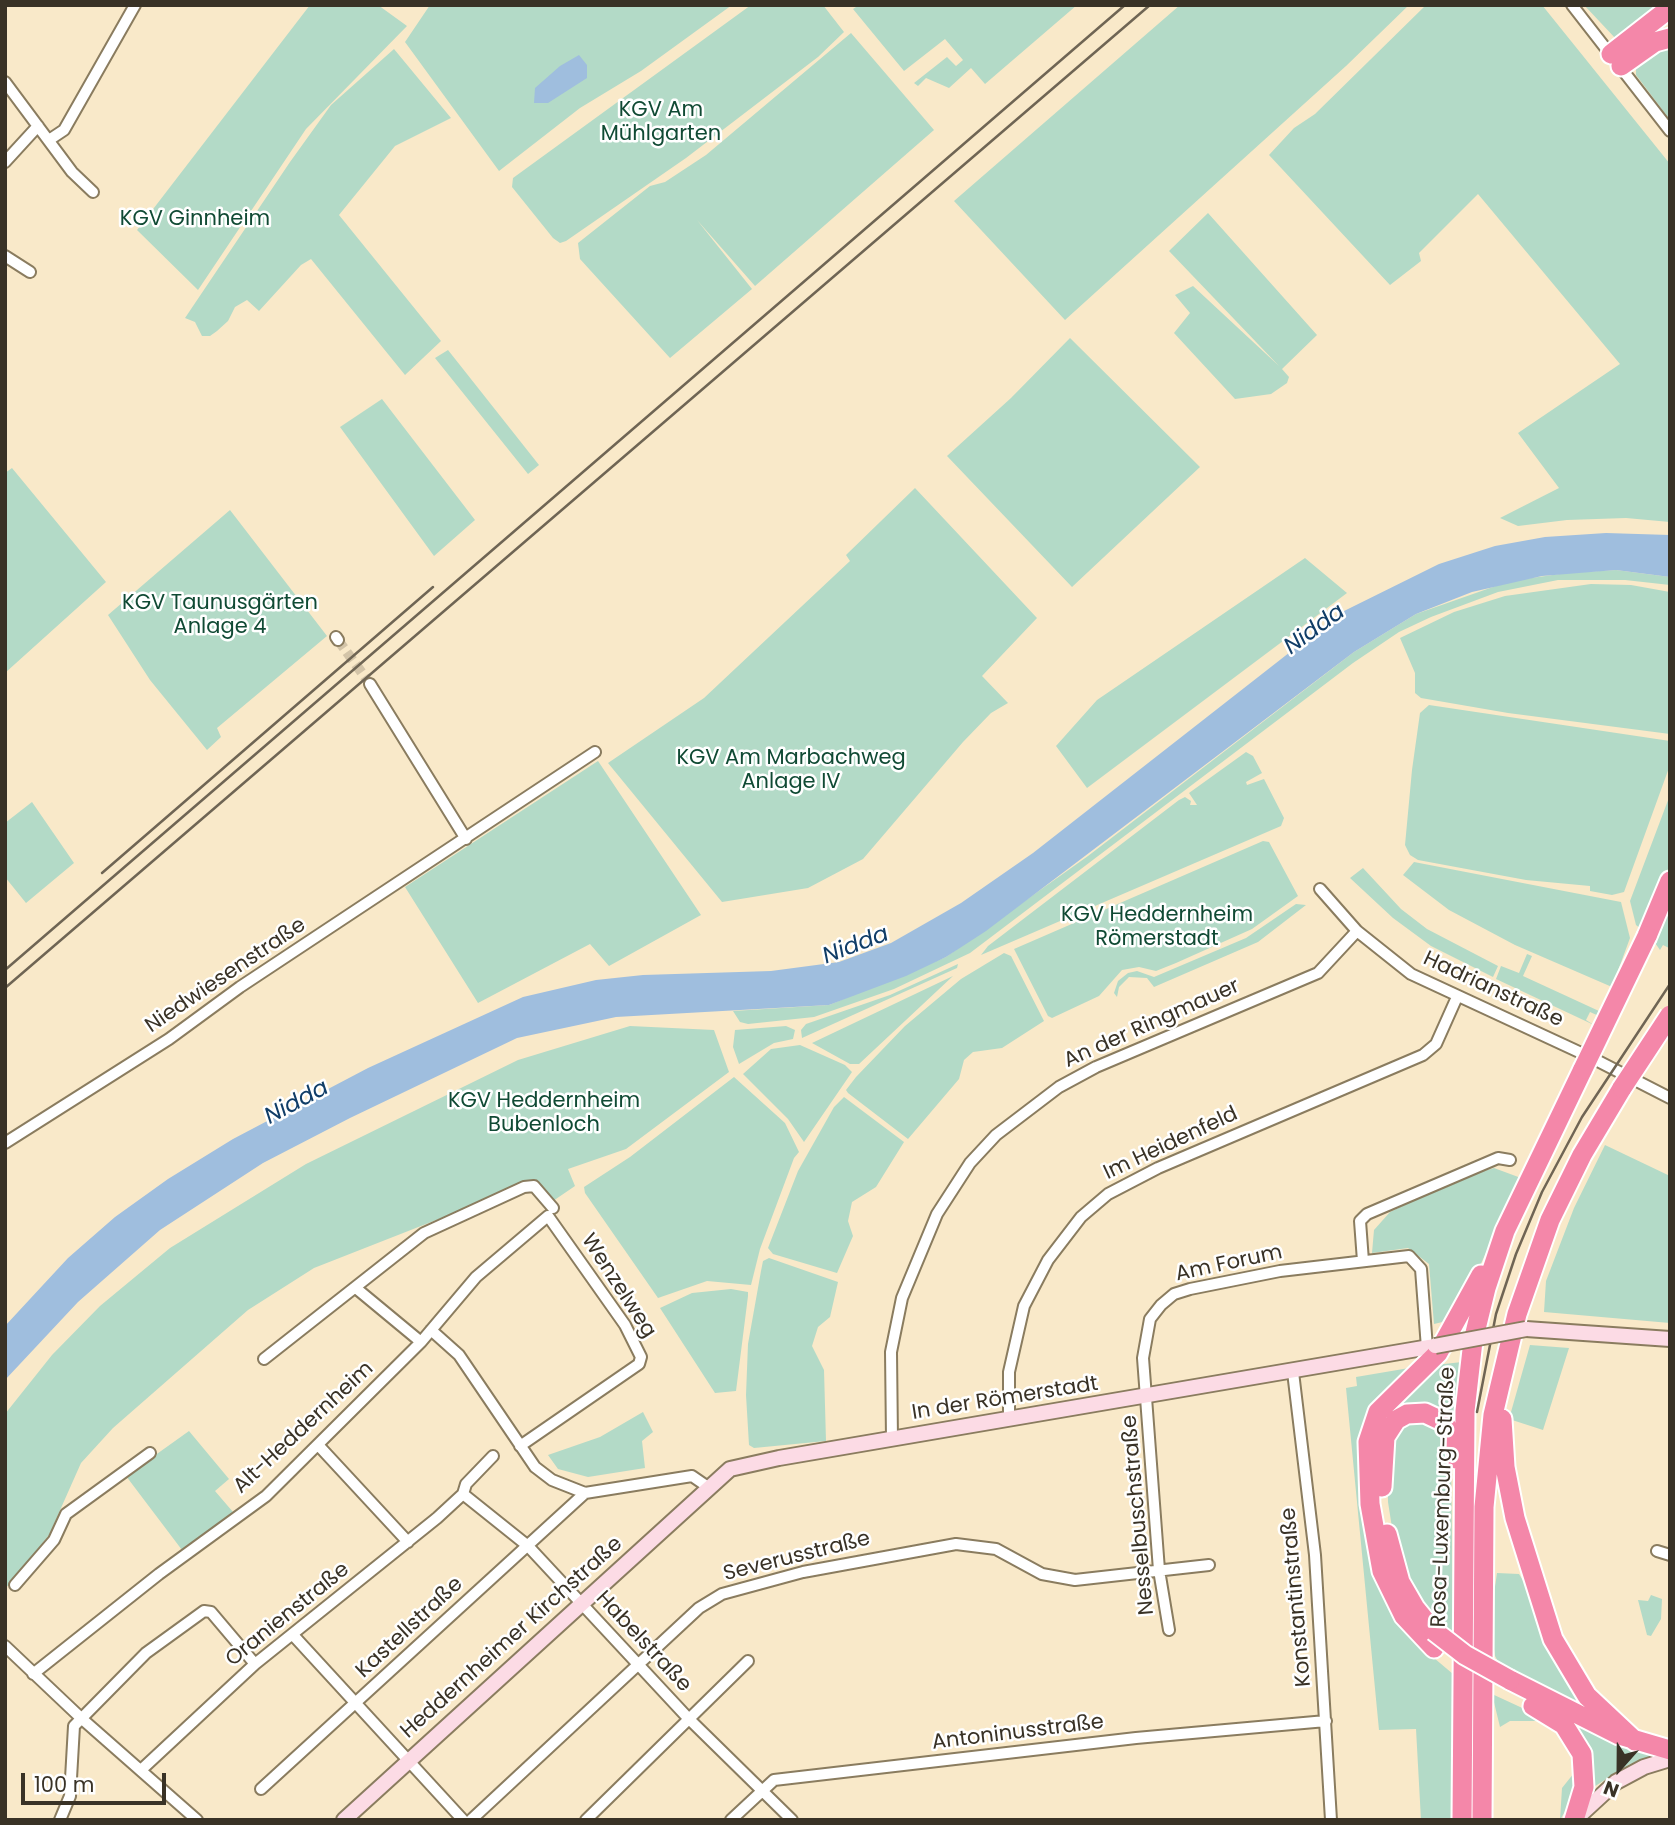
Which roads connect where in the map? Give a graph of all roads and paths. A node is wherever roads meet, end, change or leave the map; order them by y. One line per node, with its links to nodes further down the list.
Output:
1 (135, 5): 9 (street)
2 (1572, 5): 5 (street)
3 (1670, 8): 5 (highway)
4 (1670, 38): 5 (highway)
5 (1616, 60): 8 (street)
6 (5, 82): 7 (street)
7 (38, 126): 9 (street); 10 (street)
8 (1670, 131)
9 (49, 140): 11 (street)
10 (5, 162)
11 (93, 192)
12 (5, 256): 13 (street)
13 (30, 272)
14 (370, 684): 16 (street)
15 (595, 752): 16 (street, Niedwiesenstraße)
16 (466, 839): 23 (street, Niedwiesenstraße)
17 (1670, 881): 26 (highway, Rosa-Luxemburg-Straße, bridge)
18 (1320, 889): 19 (street, Hadrianstraße)
19 (1357, 931): 20 (street, Hadrianstraße); 38 (street, An der Ringmauer)
20 (1457, 997): 22 (street, Hadrianstraße); 37 (street, Im Heidenfeld)
21 (1670, 1015): 35 (highway, Rosa-Luxemburg-Straße, bridge)
22 (1670, 1098)
23 (5, 1143)
24 (1510, 1160): 27 (street)
25 (550, 1212): 28 (street); 29 (street, Alt-Heddernheim); 40 (street, Wenzelweg)
26 (1505, 1231): 46 (highway, Rosa-Luxemburg-Straße); 57 (highway)
27 (1363, 1261): 32 (street, Am Forum); 36 (street, Am Forum)
28 (357, 1289): 31 (street); 33 (street)
29 (431, 1330): 31 (street, Alt-Heddernheim); 40 (street)
30 (1670, 1339): 32 (street, In der Römerstadt, bridge)
31 (421, 1342): 39 (street, Alt-Heddernheim)
32 (1431, 1347): 34 (street, In der Römerstadt)
33 (264, 1359)
34 (1293, 1372): 36 (street, In der Römerstadt); 67 (street, Konstantinstraße)
35 (1501, 1378): 68 (highway); 85 (highway, Rosa-Luxemburg-Straße)
36 (1149, 1397): 37 (street, In der Römerstadt); 52 (street, Nesselbuschstraße)
37 (1009, 1419): 38 (street, In der Römerstadt)
38 (892, 1439): 43 (street, In der Römerstadt)
39 (319, 1446): 47 (street); 62 (street, Alt-Heddernheim)
40 (520, 1446): 44 (street)
41 (150, 1453): 53 (street)
42 (493, 1456): 45 (street, Oranienstraße)
43 (708, 1487): 44 (street); 54 (street, Heddernheimer Kirchstraße)
44 (584, 1493): 48 (street, Kastellstraße)
45 (463, 1494): 47 (street, Oranienstraße); 48 (street, Habelstraße)
46 (1464, 1505): 57 (highway); 84 (highway, Rosa-Luxemburg-Straße)
47 (408, 1542): 56 (street, Oranienstraße)
48 (528, 1546): 54 (street, Habelstraße); 64 (street, Kastellstraße)
49 (1657, 1551): 50 (street)
50 (1670, 1555)
51 (1209, 1565): 52 (street, Severusstraße)
52 (1159, 1570): 55 (street, Nesselbuschstraße); 61 (street, Severusstraße)
53 (16, 1585)
54 (582, 1604): 61 (street, Habelstraße); 71 (street, Heddernheimer Kirchstraße)
55 (1169, 1630)
56 (293, 1635): 60 (street, Oranienstraße); 64 (street)
57 (1434, 1639): 63 (highway)
58 (5, 1646): 62 (street)
59 (748, 1661): 66 (street)
60 (256, 1664): 65 (street); 72 (street, Oranienstraße)
61 (639, 1667): 66 (street, Habelstraße); 79 (street, Severusstraße)
62 (33, 1674): 65 (street)
63 (1510, 1688): 68 (highway); 86 (highway)
64 (356, 1704): 71 (street); 73 (street, Kastellstraße)
65 (81, 1718): 72 (street); 75 (street)
66 (688, 1718): 74 (street, Habelstraße); 80 (street)
67 (1326, 1721): 74 (street, Antoninusstraße); 83 (street, Konstantinstraße)
68 (1635, 1741): 69 (highway)
69 (1670, 1750)
70 (1670, 1759): 86 (street)
71 (408, 1761): 77 (street, Heddernheimer Kirchstraße); 78 (street)
72 (141, 1770): 76 (street)
73 (261, 1789)
74 (761, 1790): 81 (street, Antoninusstraße); 82 (street, Habelstraße)
75 (60, 1820)
76 (197, 1820)
77 (344, 1820)
78 (463, 1820)
79 (471, 1820)
80 (586, 1820)
81 (731, 1820)
82 (792, 1820)
83 (1331, 1820)
84 (1462, 1820)
85 (1482, 1820)
86 (1576, 1820)

